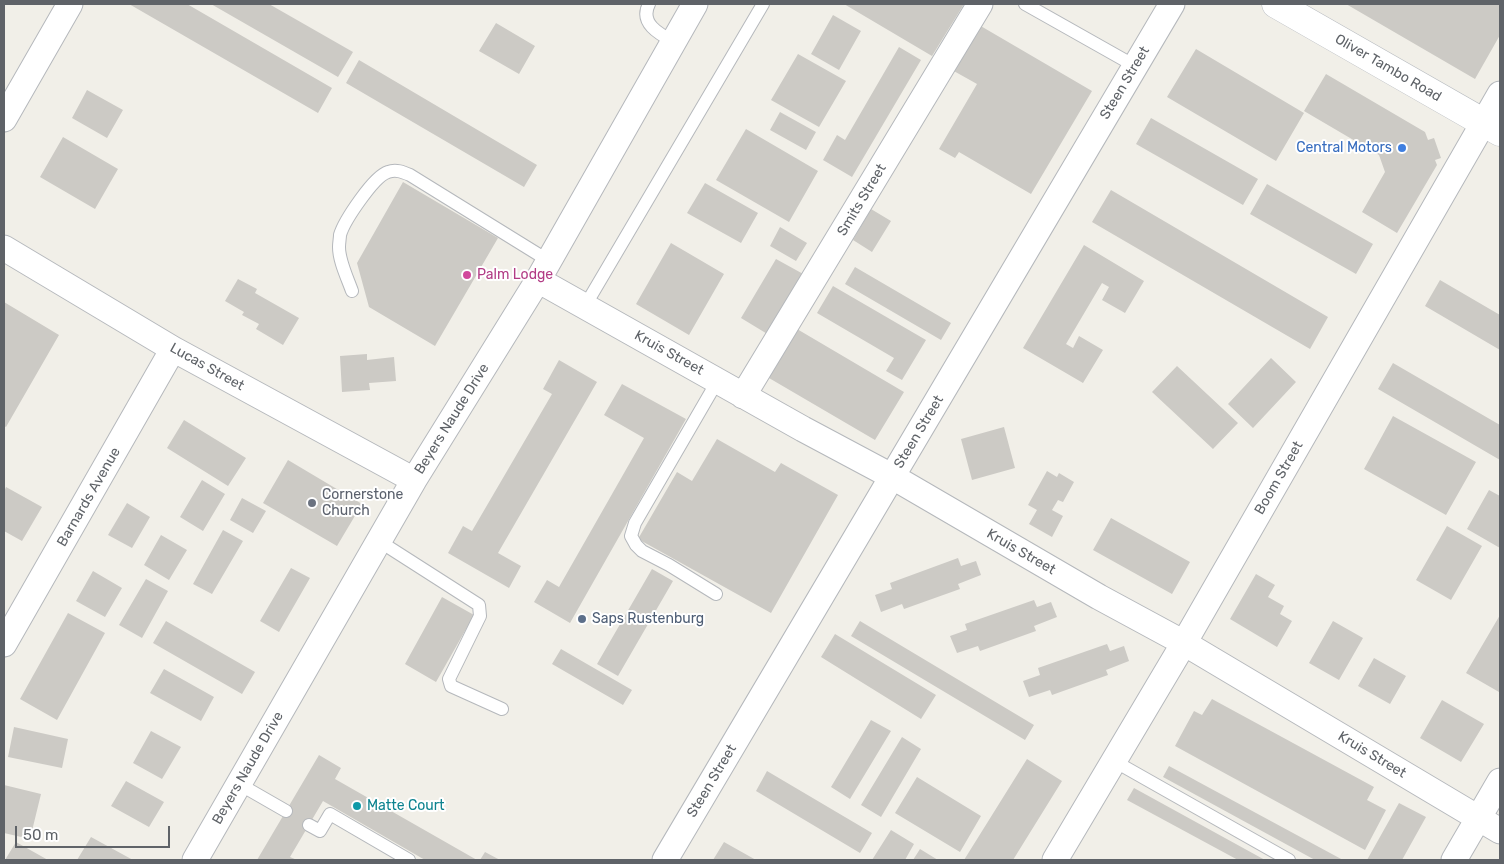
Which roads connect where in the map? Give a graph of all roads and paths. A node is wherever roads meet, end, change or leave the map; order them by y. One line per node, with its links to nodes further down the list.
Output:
1 (70, 4): 12 (street)
2 (648, 4): 9 (lane)
3 (695, 4): 9 (street, Beyers Naude Drive)
4 (763, 4): 17 (lane)
5 (980, 4): 20 (street, Smits Street)
6 (1025, 4): 10 (lane)
7 (1172, 4): 10 (street, Steen Street)
8 (1276, 4): 13 (main road, Oliver Tambo Road)
9 (674, 42): 15 (street, Beyers Naude Drive)
10 (1135, 66): 21 (street, Steen Street)
11 (1500, 94): 13 (street, Boom Street)
12 (4, 119)
13 (1492, 128): 25 (street, Boom Street)
14 (4, 248): 18 (street, Lucas Street)
15 (543, 270): 16 (lane); 17 (street, Kruis Street); 22 (street, Beyers Naude Drive)
16 (352, 291)
17 (585, 306): 19 (street, Kruis Street)
18 (174, 349): 22 (street, Lucas Street); 26 (street, Barnards Avenue)
19 (718, 380): 20 (street, Kruis Street); 24 (lane)
20 (743, 396): 21 (street, Kruis Street)
21 (893, 477): 25 (street, Kruis Street); 37 (street, Steen Street)
22 (414, 480): 23 (street, Beyers Naude Drive)
23 (379, 542): 27 (lane); 30 (street, Beyers Naude Drive)
24 (716, 594)
25 (1184, 643): 28 (street, Boom Street); 32 (street, Kruis Street)
26 (4, 644)
27 (502, 709)
28 (1114, 761): 38 (street, Boom Street); 39 (lane)
29 (1500, 781): 32 (street)
30 (239, 784): 31 (lane); 35 (street, Beyers Naude Drive)
31 (286, 811)
32 (1478, 818): 34 (street, Kruis Street); 40 (street)
33 (309, 825): 36 (lane)
34 (1500, 831)
35 (195, 860)
36 (409, 860)
37 (665, 860)
38 (1055, 860)
39 (1289, 860)
40 (1454, 860)

